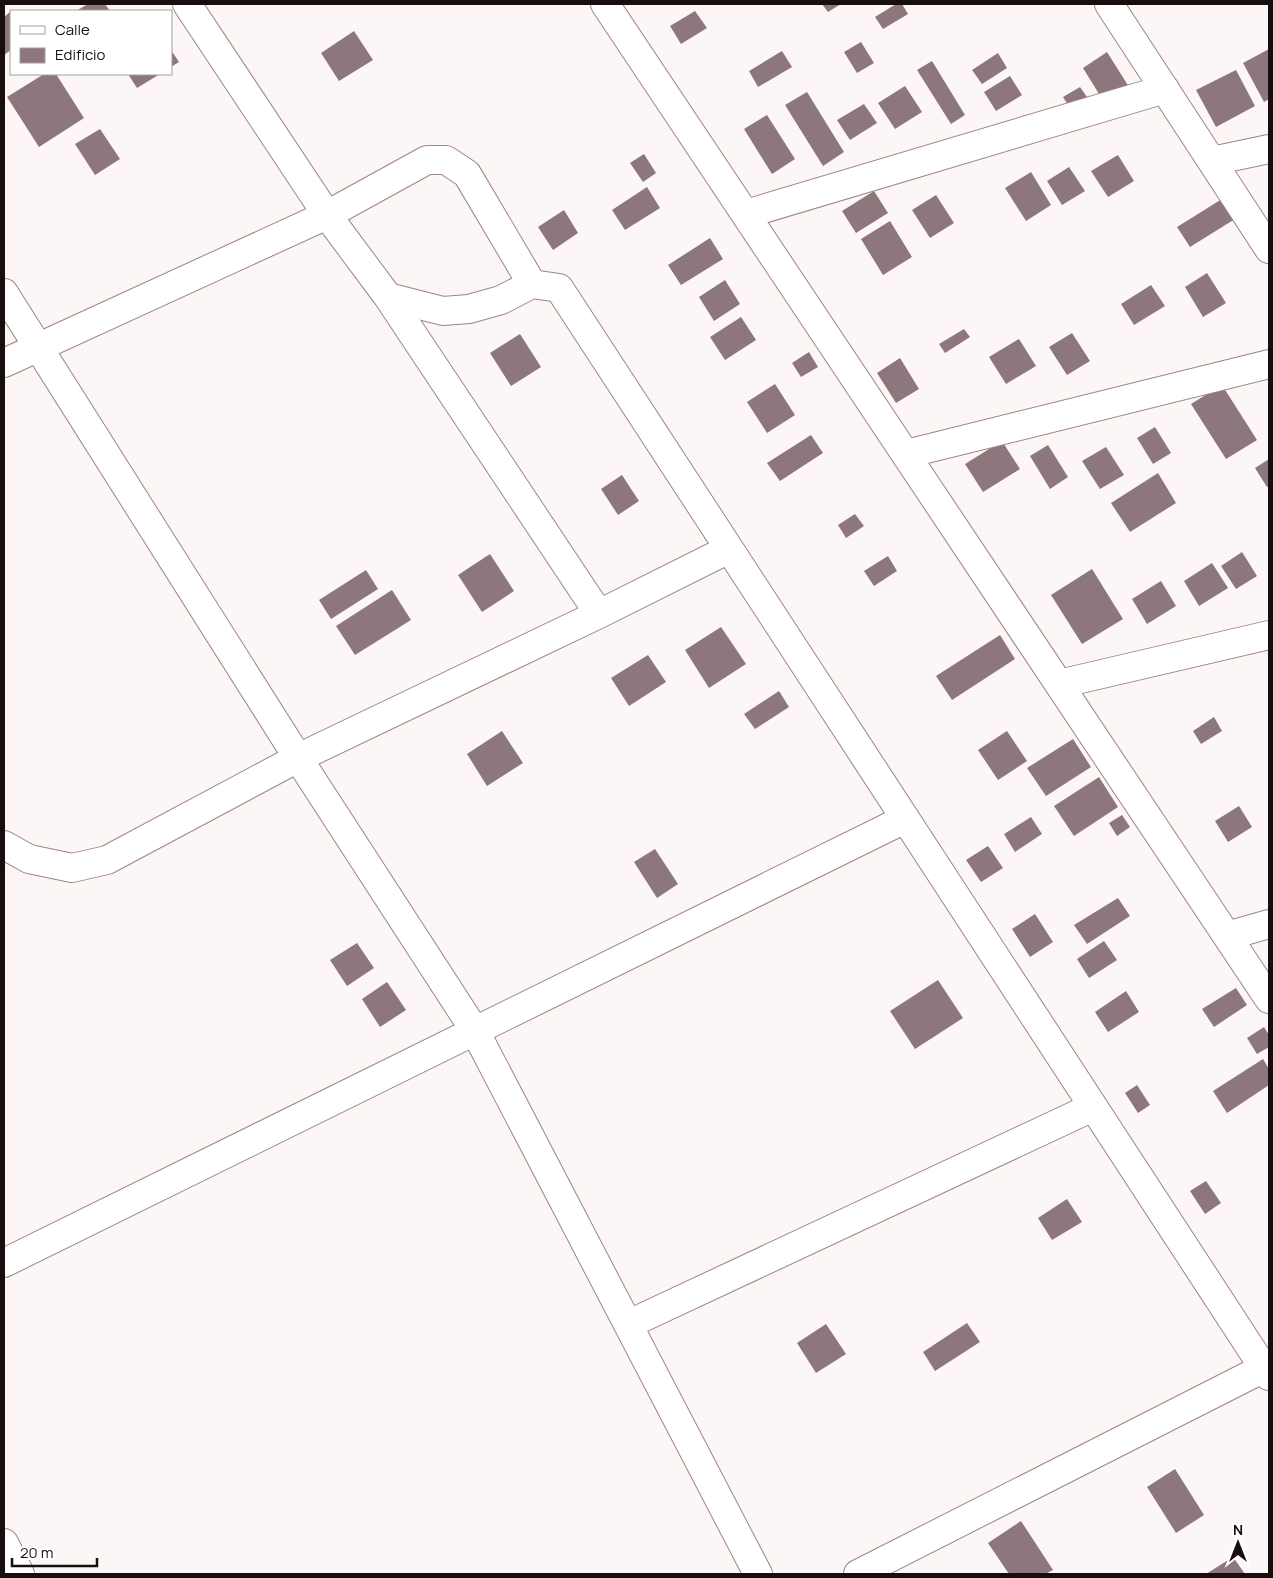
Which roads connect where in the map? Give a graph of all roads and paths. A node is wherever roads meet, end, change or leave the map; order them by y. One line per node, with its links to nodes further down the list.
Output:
1 (187, 4): 8 (street)
2 (605, 4): 7 (street)
3 (1109, 4): 4 (street)
4 (1165, 89): 6 (street); 7 (street)
5 (1269, 150): 6 (street)
6 (1212, 161): 9 (street)
7 (746, 214): 16 (street)
8 (326, 215): 10 (street); 12 (street); 13 (street)
9 (1269, 249)
10 (532, 284): 12 (street); 17 (street)
11 (4, 293): 13 (street)
12 (388, 296): 18 (street)
13 (36, 348): 14 (street); 21 (street)
14 (4, 362)
15 (1269, 364): 16 (street)
16 (906, 454): 20 (street)
17 (729, 549): 18 (street); 22 (street)
18 (599, 614): 21 (street)
19 (1269, 635): 20 (street)
20 (1059, 684): 25 (street)
21 (298, 758): 23 (street); 27 (street)
22 (905, 819): 27 (street); 28 (street)
23 (4, 845)
24 (1269, 924): 25 (street)
25 (1227, 936): 26 (street)
26 (1269, 999)
27 (475, 1031): 29 (street); 30 (street)
28 (1093, 1107): 30 (street); 31 (street)
29 (4, 1263)
30 (629, 1324): 34 (street)
31 (1267, 1372): 35 (street)
32 (4, 1543): 33 (street)
33 (20, 1574)
34 (758, 1574)
35 (858, 1574)

